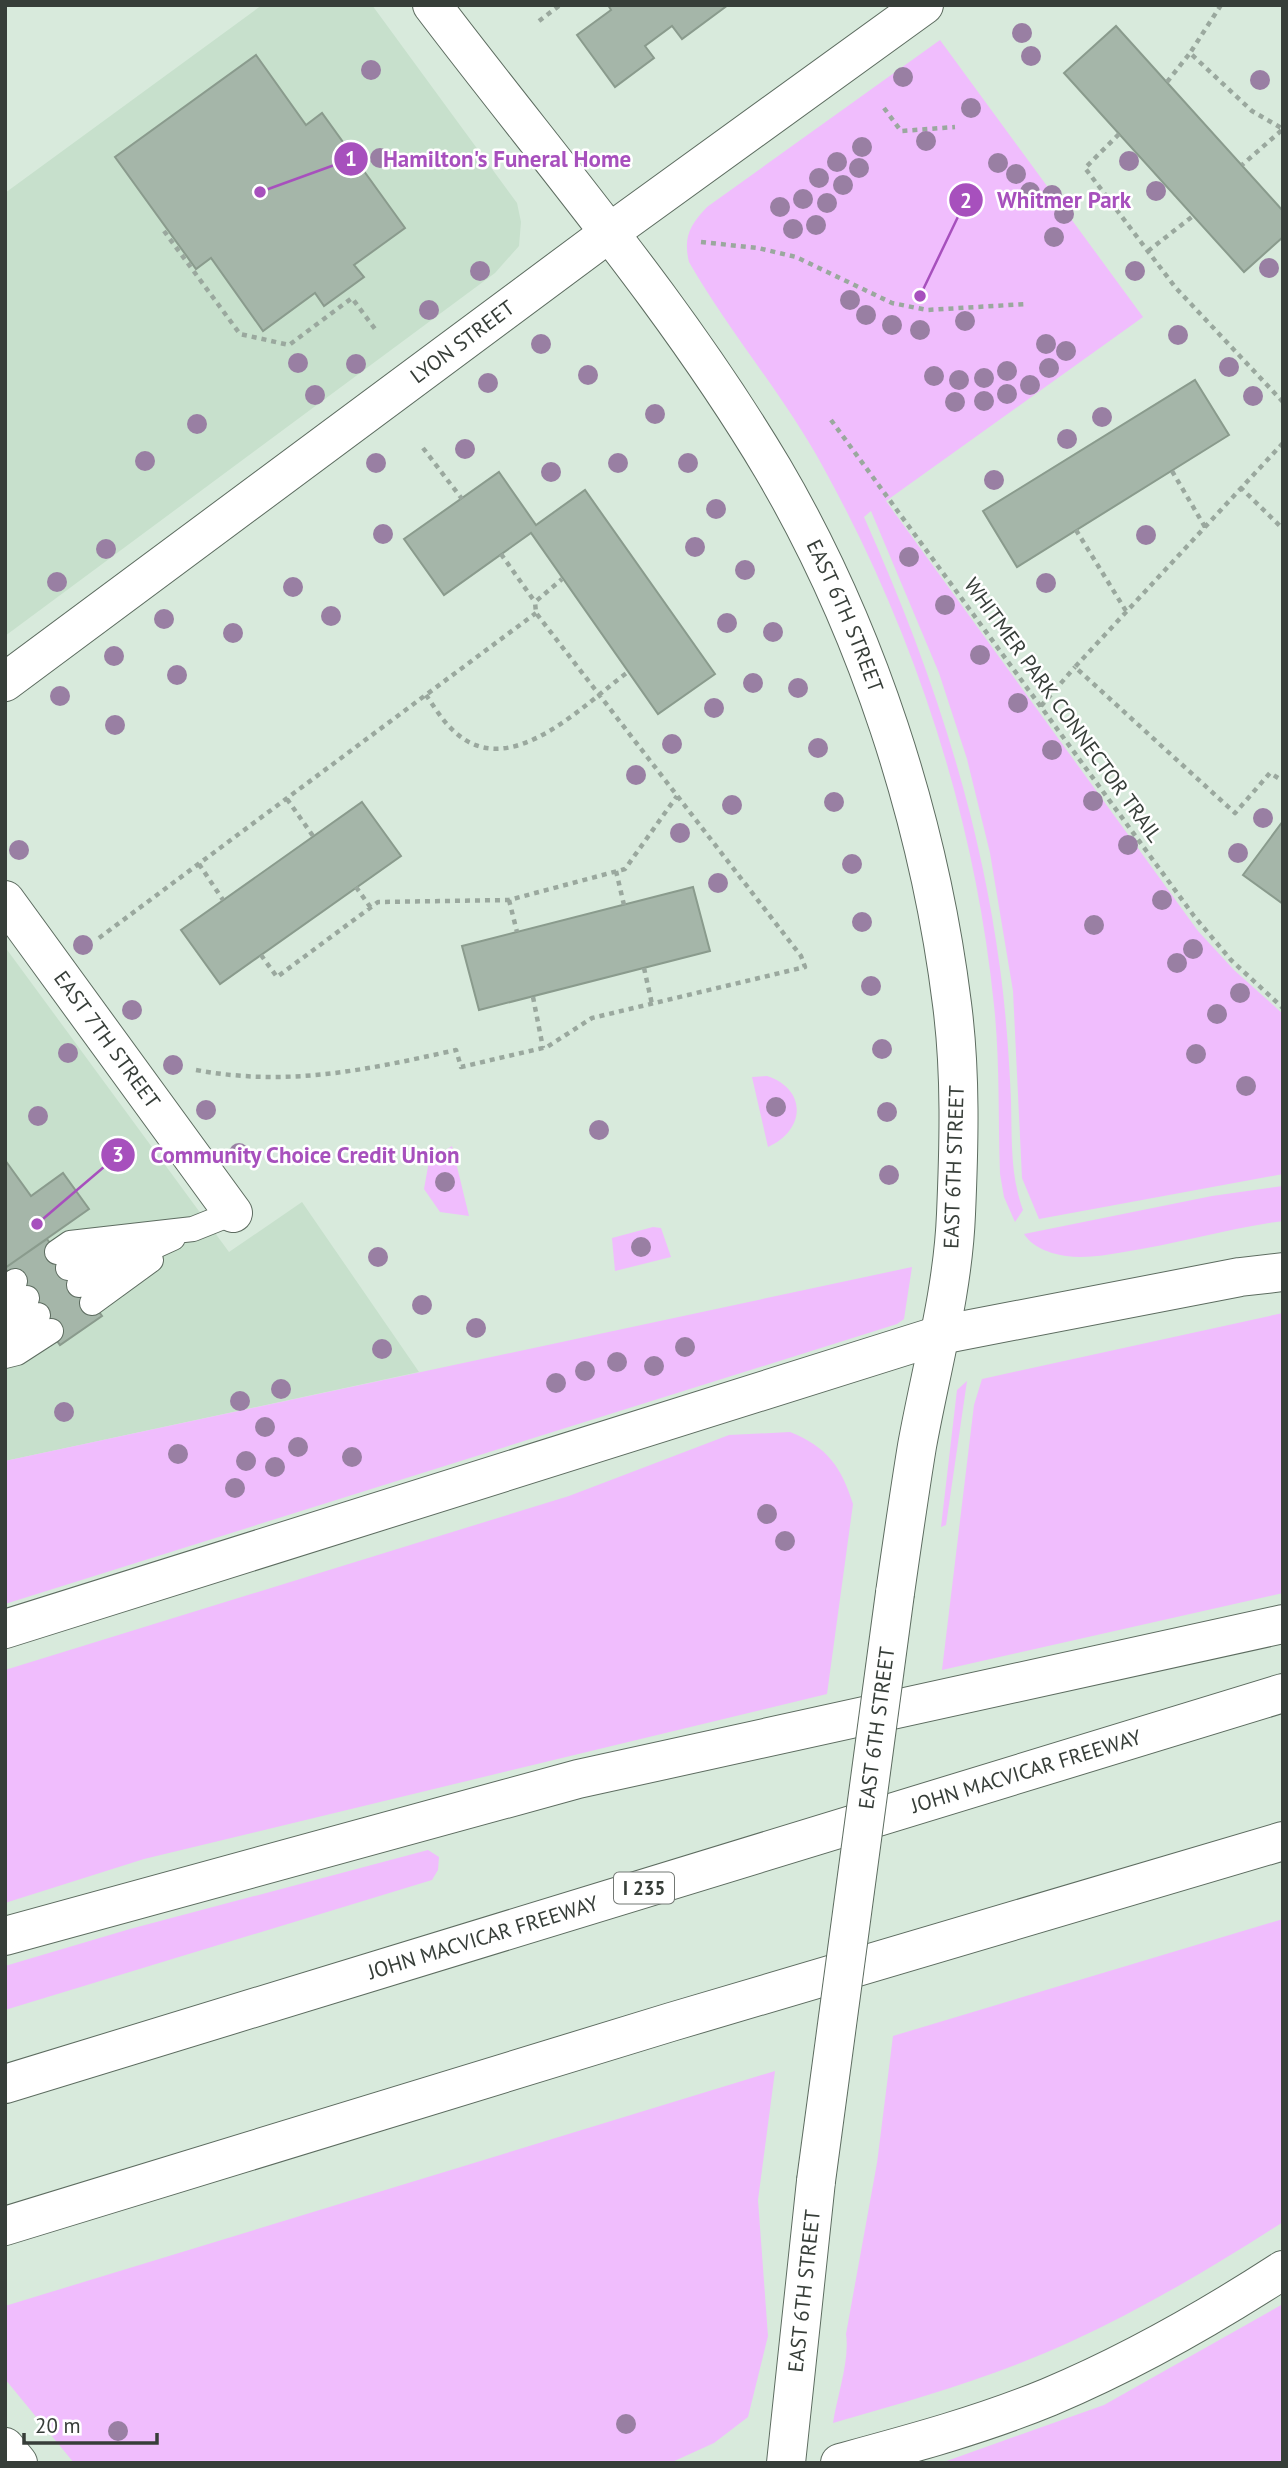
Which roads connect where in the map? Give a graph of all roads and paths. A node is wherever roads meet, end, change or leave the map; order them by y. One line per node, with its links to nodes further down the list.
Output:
1 (432, 5): 14 (main road, EAST 6TH STREET)
2 (560, 5): 5 (path)
3 (924, 5): 14 (main road, LYON STREET)
4 (1221, 5): 6 (path)
5 (539, 20)
6 (1190, 53): 7 (path); 11 (path)
7 (1167, 82)
8 (884, 108): 9 (path)
9 (955, 127)
10 (1119, 134): 16 (path)
11 (1241, 165)
12 (1193, 216): 16 (path)
13 (164, 231): 18 (path)
14 (609, 233): 36 (main road, LYON STREET); 66 (main road, EAST 6TH STREET)
15 (701, 242): 17 (path)
16 (1148, 251): 19 (path)
17 (1026, 304)
18 (375, 329)
19 (1283, 402)
20 (831, 420): 39 (path, WHITMER PARK CONNECTOR TRAIL)
21 (1283, 443): 24 (path)
22 (423, 447): 25 (path)
23 (1172, 471): 26 (path)
24 (1240, 487): 26 (path); 27 (path)
25 (462, 499)
26 (1205, 527): 32 (path)
27 (1283, 529)
28 (1076, 530): 32 (path)
29 (502, 554): 31 (path)
30 (562, 579): 31 (path)
31 (535, 602): 33 (path)
32 (1126, 611): 34 (path)
33 (536, 613): 37 (path); 38 (path)
34 (1075, 667): 39 (path); 40 (path)
35 (628, 672): 37 (path)
36 (5, 682)
37 (598, 694): 38 (path); 41 (path)
38 (426, 695): 42 (path)
39 (1041, 706): 58 (path, WHITMER PARK CONNECTOR TRAIL)
40 (1283, 781)
41 (677, 796): 45 (path); 57 (path)
42 (287, 799): 43 (path); 44 (path)
43 (313, 836)
44 (199, 864): 48 (path); 53 (path)
45 (615, 871): 49 (path); 50 (path)
46 (356, 887): 51 (path)
47 (5, 900): 61 (main road, EAST 7TH STREET)
48 (223, 900)
49 (509, 900): 51 (path); 52 (path)
50 (624, 905)
51 (371, 908): 54 (path)
52 (517, 932)
53 (99, 938)
54 (261, 955)
55 (644, 968): 57 (path)
56 (533, 997): 59 (path)
57 (652, 1004): 59 (path)
58 (1283, 1008)
59 (543, 1048): 60 (path)
60 (197, 1070)
61 (233, 1213): 62 (lane)
62 (193, 1229): 62 (lane)
63 (1283, 1272): 66 (main road)
64 (27, 1303): 65 (lane); 67 (lane); 68 (lane)
65 (5, 1313)
66 (940, 1335): 70 (main road); 79 (main road, EAST 6TH STREET, bridge)
67 (5, 1338)
68 (5, 1356)
69 (1283, 1624): 73 (main road)
70 (5, 1629)
71 (1283, 1693): 74 (main road, JOHN MACVICAR FREEWAY / I 235)
72 (1283, 1841): 75 (main road)
73 (5, 1936)
74 (5, 2084)
75 (5, 2226)
76 (1283, 2270): 80 (main road)
77 (5, 2447): 78 (main road)
78 (18, 2463)
79 (786, 2463)
80 (840, 2463)

